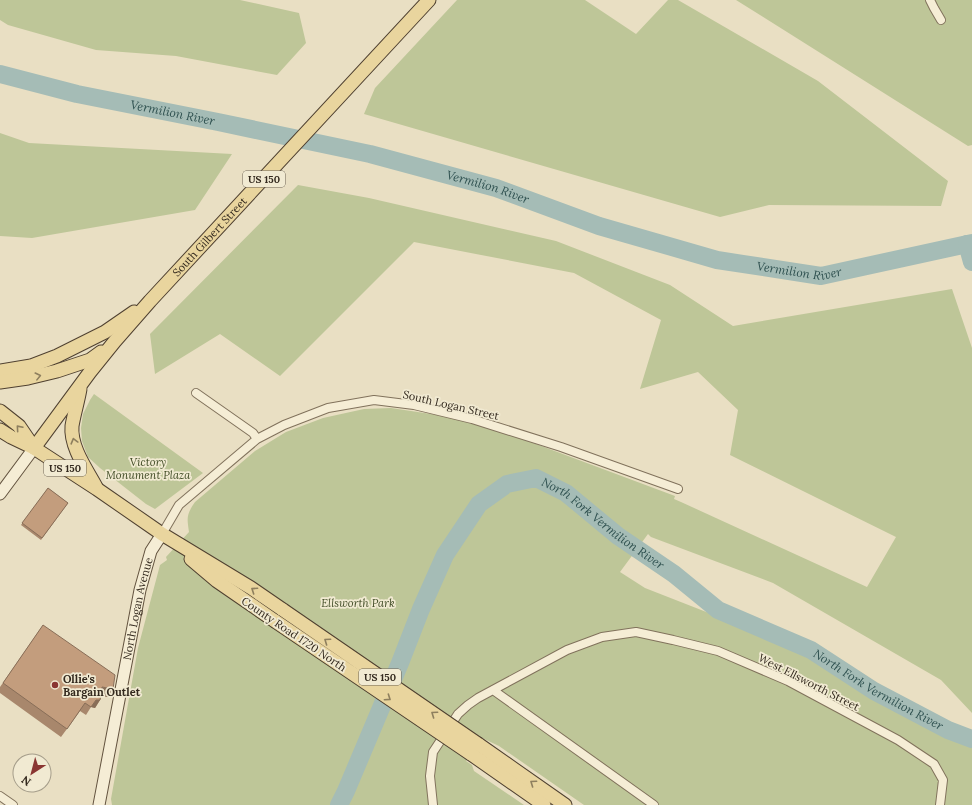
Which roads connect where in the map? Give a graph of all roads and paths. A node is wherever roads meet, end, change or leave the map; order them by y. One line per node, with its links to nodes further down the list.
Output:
1 (429, 0): 4 (main road, South Gilbert Street / US 150)
2 (930, 0): 3 (street)
3 (941, 20)
4 (150, 301): 5 (main road, South Gilbert Street / US 150); 6 (main road)
5 (115, 341): 7 (main road, one-way to 5); 8 (main road, South Gilbert Street / US 150)
6 (0, 371)
7 (0, 382)
8 (81, 384): 13 (main road, South Gilbert Street / US 150); 14 (main road, one-way to 8)
9 (196, 393): 12 (street)
10 (0, 411): 13 (main road, one-way to 10)
11 (0, 430): 13 (main road, County Road 1720 North)
12 (257, 440): 15 (street, South Logan Street); 17 (street, South Logan Street)
13 (34, 448): 14 (main road, County Road 1720 North / US 150); 16 (street)
14 (97, 489): 17 (main road, County Road 1720 North / US 150)
15 (678, 489)
16 (0, 494)
17 (162, 534): 19 (main road, County Road 1720 North / US 150, bridge); 22 (street, North Logan Avenue)
18 (493, 690): 23 (street, West Ellsworth Street); 26 (street); 27 (street, West Ellsworth Street)
19 (474, 749): 24 (main road, US 150); 25 (main road, US 150, one-way to 19)
20 (0, 796): 21 (street)
21 (13, 805)
22 (99, 805)
23 (433, 805)
24 (544, 805)
25 (565, 805)
26 (654, 805)
27 (940, 805)

